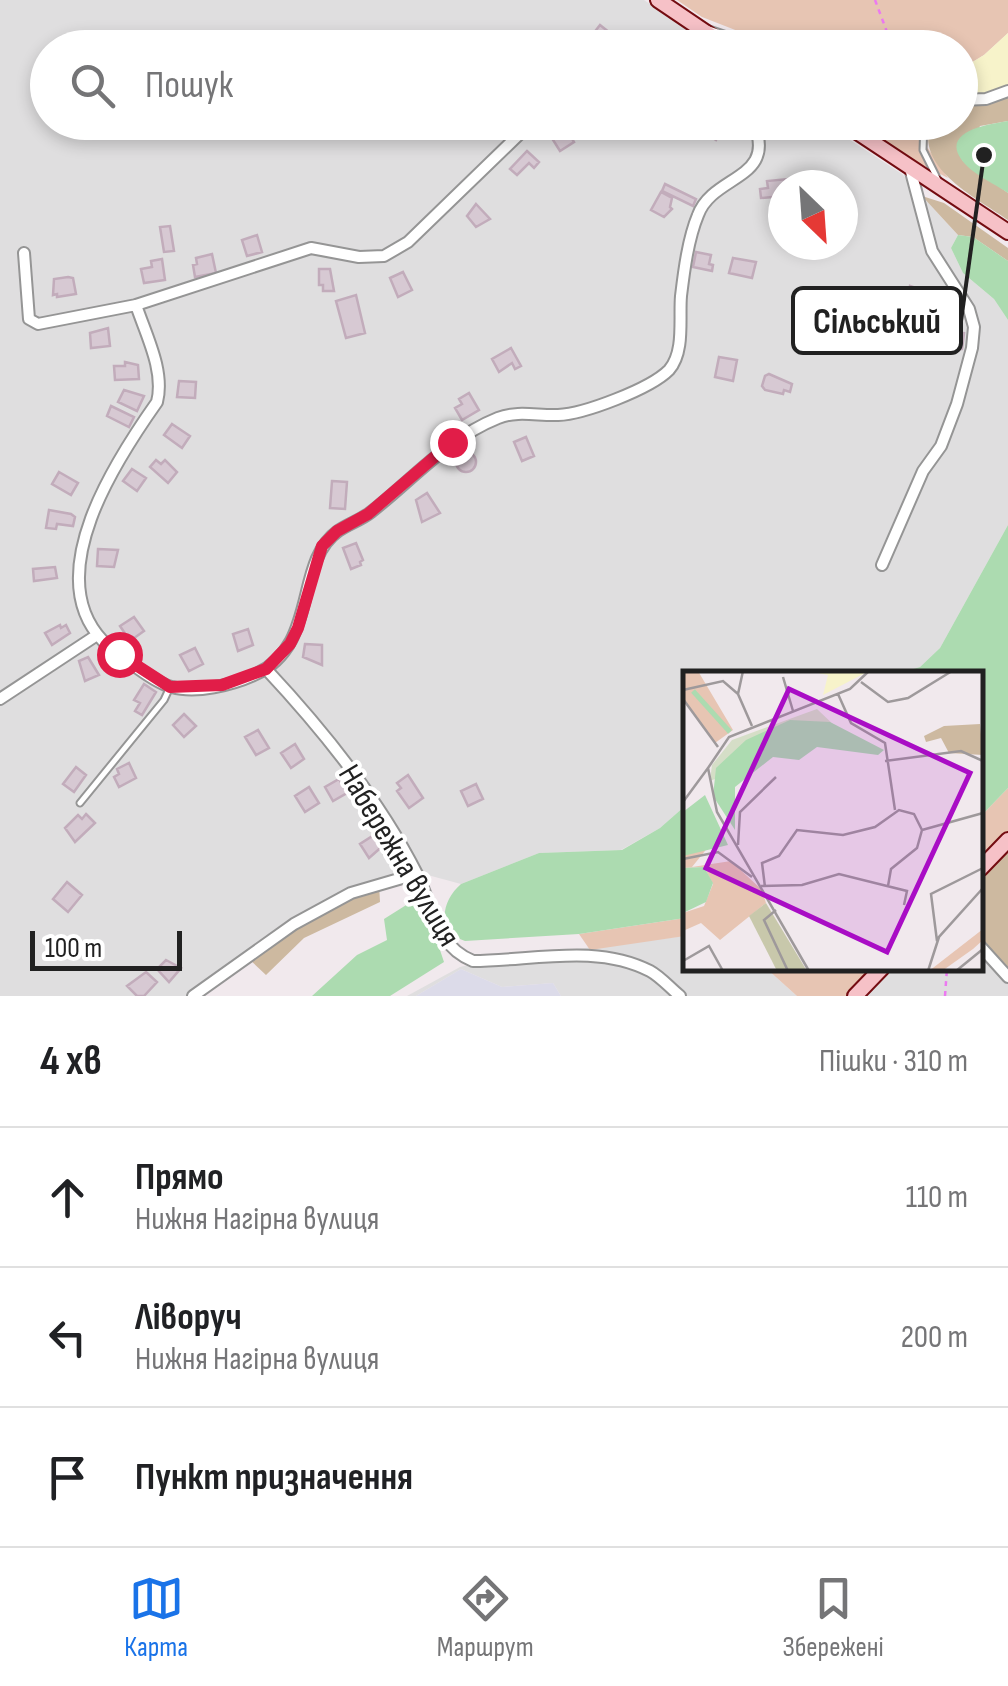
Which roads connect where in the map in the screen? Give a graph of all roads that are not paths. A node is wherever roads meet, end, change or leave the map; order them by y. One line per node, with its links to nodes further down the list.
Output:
1 (658, 0): 2 (main road)
2 (690, 30)
3 (1008, 92): 4 (street)
4 (978, 99)
5 (513, 140): 13 (street)
6 (760, 140): 16 (street)
7 (869, 140): 9 (main road)
8 (923, 140): 10 (lane)
9 (910, 167): 10 (main road); 14 (street)
10 (943, 189): 11 (main road)
11 (1008, 232)
12 (24, 253): 13 (street)
13 (136, 305): 15 (street)
14 (882, 565)
15 (97, 635): 17 (street); 18 (street)
16 (266, 669): 17 (street); 22 (street, Набережна вулиця)
17 (170, 687): 19 (lane)
18 (0, 698)
19 (80, 804)
20 (1008, 840): 21 (main road)
21 (983, 866)
22 (416, 874): 26 (street); 27 (street, Набережна вулиця)
23 (983, 949): 25 (street)
24 (879, 971): 28 (main road)
25 (1008, 977)
26 (193, 996)
27 (680, 996)
28 (855, 996)

